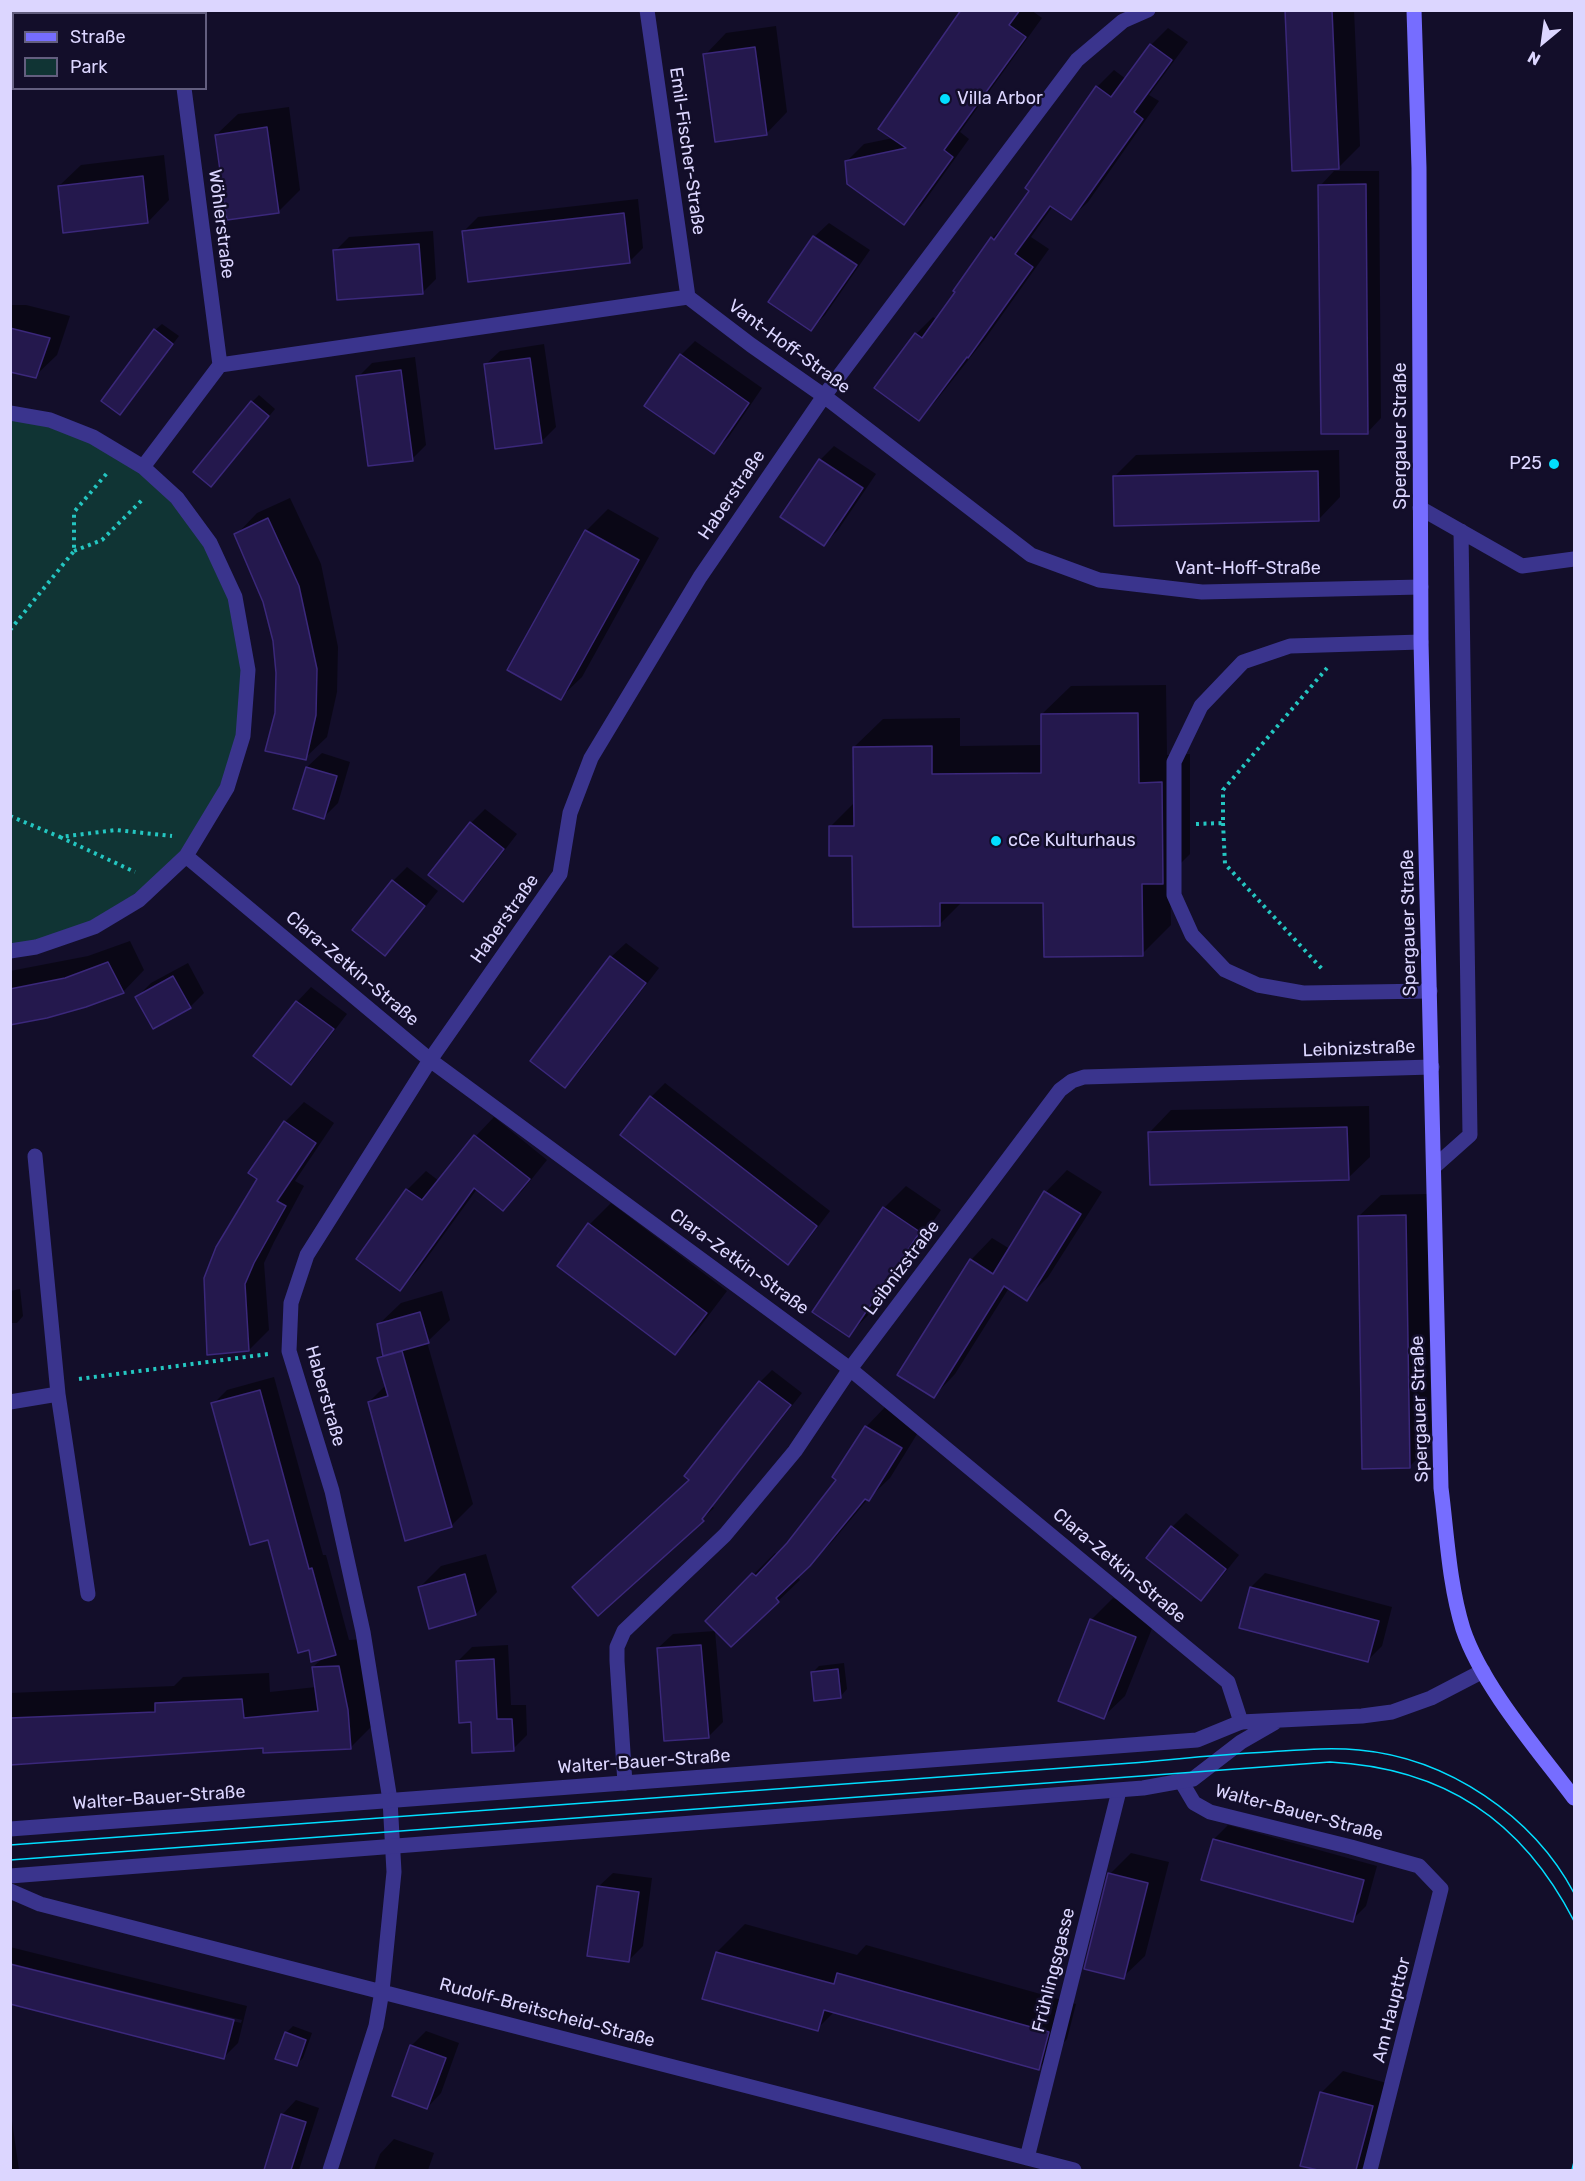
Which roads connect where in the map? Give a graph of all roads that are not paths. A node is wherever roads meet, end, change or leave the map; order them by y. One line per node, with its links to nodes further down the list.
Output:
1 (647, 10): 5 (street, Emil-Fischer-Straße)
2 (1148, 10): 7 (street, Haberstraße)
3 (1414, 10): 10 (main road, Spergauer Straße)
4 (184, 90): 6 (street, Wöhlerstraße)
5 (688, 297): 6 (street); 7 (street, Vant-Hoff-Straße)
6 (220, 365): 9 (street)
7 (824, 396): 13 (street, Vant-Hoff-Straße); 18 (street, Haberstraße)
8 (10, 413): 9 (street)
9 (143, 467): 15 (street)
10 (1420, 508): 11 (street); 13 (main road, Spergauer Straße)
11 (1461, 531): 12 (street); 21 (street)
12 (1575, 559)
13 (1421, 587): 14 (main road, Spergauer Straße)
14 (1421, 642): 17 (main road, Spergauer Straße); 17 (street)
15 (186, 856): 16 (street); 18 (street, Clara-Zetkin-Straße)
16 (10, 951)
17 (1430, 991): 19 (main road, Spergauer Straße)
18 (430, 1060): 22 (street, Clara-Zetkin-Straße); 33 (street, Haberstraße)
19 (1432, 1067): 21 (main road, Spergauer Straße); 22 (street, Leibnizstraße)
20 (34, 1156): 23 (street)
21 (1434, 1167): 26 (main road, Spergauer Straße)
22 (850, 1369): 28 (street, Clara-Zetkin-Straße); 30 (street, Leibnizstraße)
23 (58, 1388): 24 (street); 25 (street)
24 (10, 1402)
25 (88, 1594)
26 (1483, 1671): 27 (street, Walter-Bauer-Straße); 32 (main road, Spergauer Straße)
27 (1276, 1721): 28 (street, Walter-Bauer-Straße); 29 (street, Walter-Bauer-Straße)
28 (1241, 1722): 30 (street, Walter-Bauer-Straße)
29 (1181, 1781): 31 (street, Walter-Bauer-Straße); 36 (street, Walter-Bauer-Straße)
30 (625, 1783): 33 (street, Walter-Bauer-Straße)
31 (1119, 1791): 35 (street, Walter-Bauer-Straße); 40 (street, Frühlingsgasse)
32 (1575, 1798)
33 (390, 1800): 34 (street, Walter-Bauer-Straße); 35 (street, Haberstraße)
34 (10, 1829)
35 (393, 1848): 37 (street, Walter-Bauer-Straße); 39 (street, Haberstraße)
36 (1419, 1866): 43 (street, Am Haupttor)
37 (10, 1876)
38 (10, 1891): 39 (street, Rudolf-Breitscheid-Straße)
39 (382, 1991): 40 (street, Rudolf-Breitscheid-Straße); 41 (street, Haberstraße)
40 (1027, 2158): 42 (street, Rudolf-Breitscheid-Straße)
41 (330, 2170)
42 (1074, 2170)
43 (1370, 2170)

